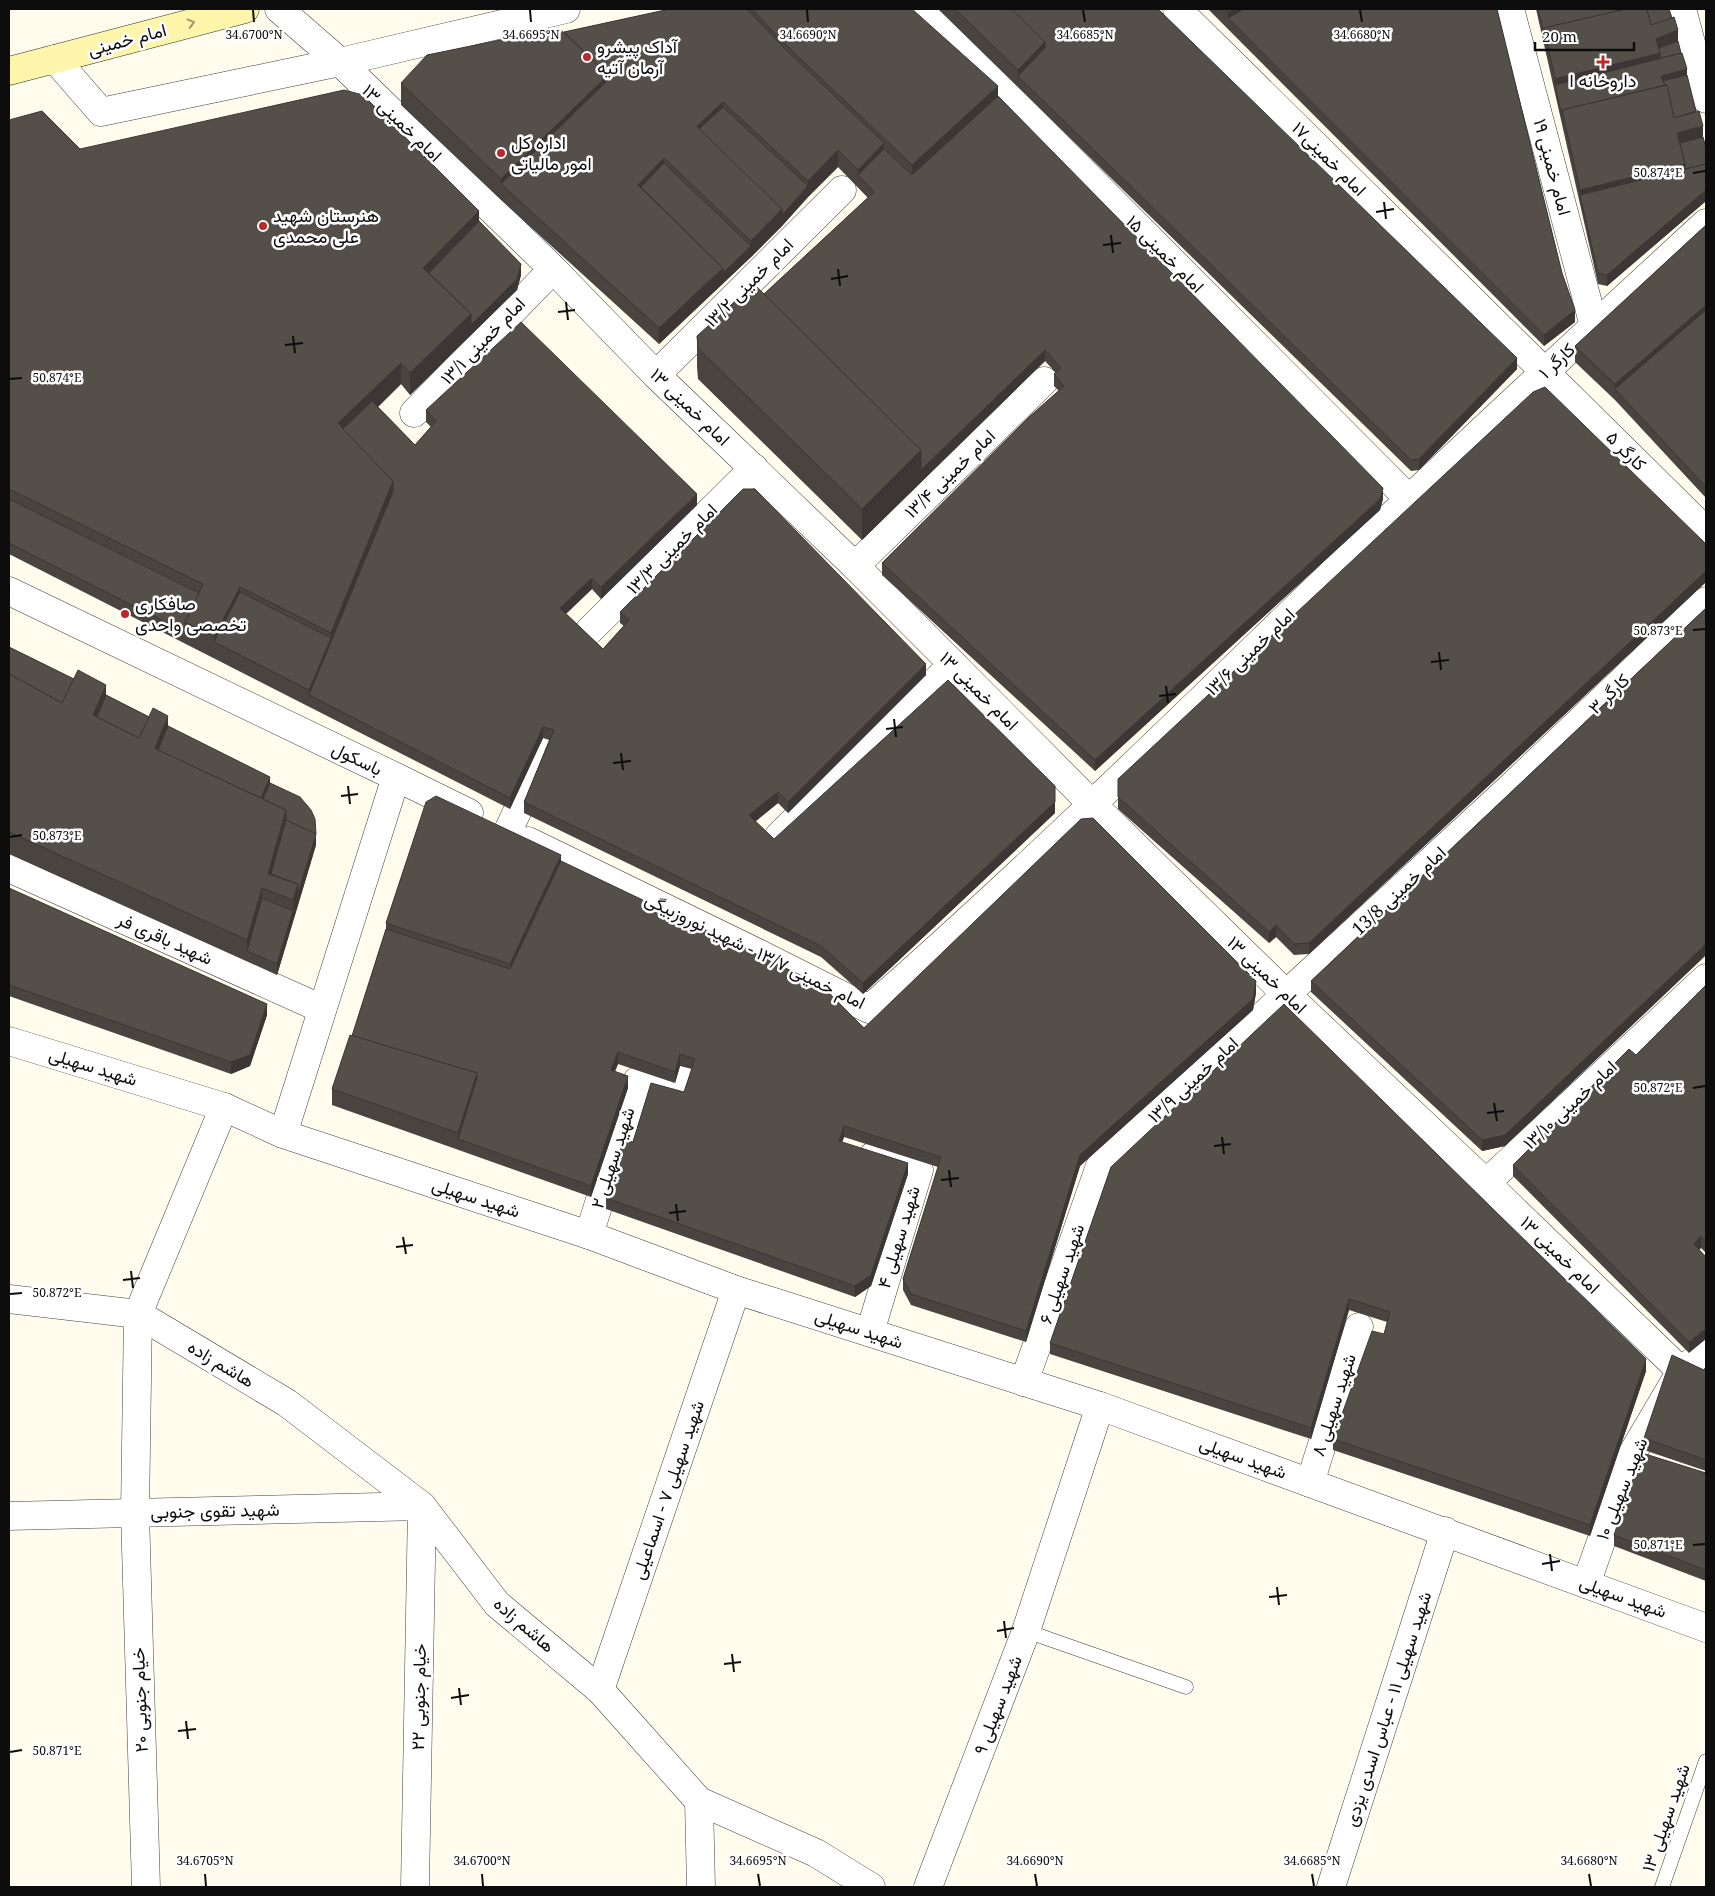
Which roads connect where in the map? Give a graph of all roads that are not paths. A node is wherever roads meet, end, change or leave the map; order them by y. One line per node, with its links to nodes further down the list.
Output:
1 (245, 9): 8 (main road, امام خمینی, one-way to 1)
2 (279, 9): 9 (street, امام خمینی ۱۳)
3 (566, 9): 9 (street)
4 (921, 9): 21 (street, امام خمینی ۱۵)
5 (1177, 9): 16 (street, امام خمینی۱۷)
6 (1510, 9): 15 (street, امام خمینی ۱۹)
7 (1682, 9): 11 (street)
8 (54, 59): 9 (street); 10 (main road, امام خمینی)
9 (340, 62): 14 (street, امام خمینی ۱۳)
10 (9, 71)
11 (1706, 99)
12 (842, 190): 17 (street, امام خمینی ۱۳/۲)
13 (1706, 223): 15 (street, کارگر ۱)
14 (553, 269): 17 (street, امام خمینی ۱۳); 19 (street, امام خمینی ۱۳/۱)
15 (1594, 326): 16 (street, کارگر ۱)
16 (1546, 371): 21 (street, کارگر ۱); 22 (street, کارگر ۵)
17 (656, 375): 20 (street, امام خمینی ۱۳)
18 (1044, 381): 23 (street, امام خمینی ۱۳/۴)
19 (414, 413)
20 (754, 468): 23 (street, امام خمینی ۱۳); 26 (street, امام خمینی ۱۳/۳)
21 (1409, 499): 31 (street, امام خمینی ۱۳/۶)
22 (1706, 531)
23 (855, 566): 27 (street, امام خمینی ۱۳)
24 (9, 591): 29 (street, باسکول)
25 (1706, 600): 30 (street, کارگر ۳)
26 (590, 630)
27 (953, 664): 31 (street, امام خمینی ۱۳); 33 (street)
28 (547, 748): 32 (street)
29 (396, 777): 32 (street, امام خمینی ۱۳/۷ - شهید نوروزبیگی); 37 (street, باسکول)
30 (1511, 787): 36 (street, امام خمینی 13/8)
31 (1092, 804): 32 (street, امام خمینی ۱۳/۷ - شهید نوروزبیگی); 36 (street, امام خمینی ۱۳)
32 (508, 832)
33 (780, 836)
34 (9, 868): 37 (street, شهید باقری فر)
35 (1702, 982): 44 (street, امام خمینی ۱۳/۱۰)
36 (1286, 994): 43 (street, امام خمینی ۱۳/۹); 44 (street, امام خمینی ۱۳)
37 (322, 1009): 41 (street, باسکول)
38 (9, 1042): 40 (street, شهید سهیلی)
39 (685, 1077): 45 (street, شهید سهیلی ۲)
40 (224, 1107): 41 (street, شهید سهیلی); 48 (street)
41 (283, 1134): 45 (street, شهید سهیلی)
42 (862, 1152): 50 (street, شهید سهیلی ۴)
43 (1100, 1166): 53 (street, شهید سهیلی ۶)
44 (1486, 1183): 52 (street, امام خمینی ۱۳)
45 (589, 1235): 46 (street, شهید سهیلی)
46 (736, 1290): 50 (street, شهید سهیلی); 66 (street, شهید سهیلی ۷ - اسماعیلی)
47 (9, 1300): 48 (street)
48 (138, 1314): 58 (street, هاشم زاده); 59 (street, خیام جنوبی ۲۰)
49 (1359, 1327): 57 (street, شهید سهیلی ۸)
50 (870, 1332): 53 (street, شهید سهیلی)
51 (1706, 1351): 52 (street)
52 (1681, 1371): 55 (street, شهید سهیلی ۱۰)
53 (1024, 1382): 54 (street, شهید سهیلی)
54 (1100, 1406): 57 (street, شهید سهیلی); 64 (street, شهید سهیلی ۹)
55 (1632, 1454): 56 (street); 62 (street, شهید سهیلی ۱۰)
56 (1660, 1463)
57 (1310, 1483): 61 (street, شهید سهیلی)
58 (422, 1506): 59 (street, شهید تقوی جنوبی); 66 (street, هاشم زاده); 70 (street, خیام جنوبی ۲۲)
59 (135, 1513): 60 (street, شهید تقوی جنوبی); 69 (street, خیام جنوبی ۲۰)
60 (9, 1516)
61 (1445, 1531): 62 (street, شهید سهیلی); 74 (street, شهید سهیلی ۱۱ - عباس اسدی یزدی)
62 (1586, 1584): 63 (street, شهید سهیلی)
63 (1706, 1628)
64 (1026, 1631): 65 (lane); 73 (street, شهید سهیلی ۹)
65 (1186, 1687)
66 (600, 1690): 68 (street, هاشم زاده)
67 (1706, 1761): 75 (lane, شهید سهیلی ۱۳)
68 (699, 1801): 71 (street); 72 (street, هاشم زاده)
69 (146, 1887)
70 (415, 1887)
71 (701, 1887)
72 (871, 1887)
73 (928, 1887)
74 (1331, 1887)
75 (1662, 1887)

